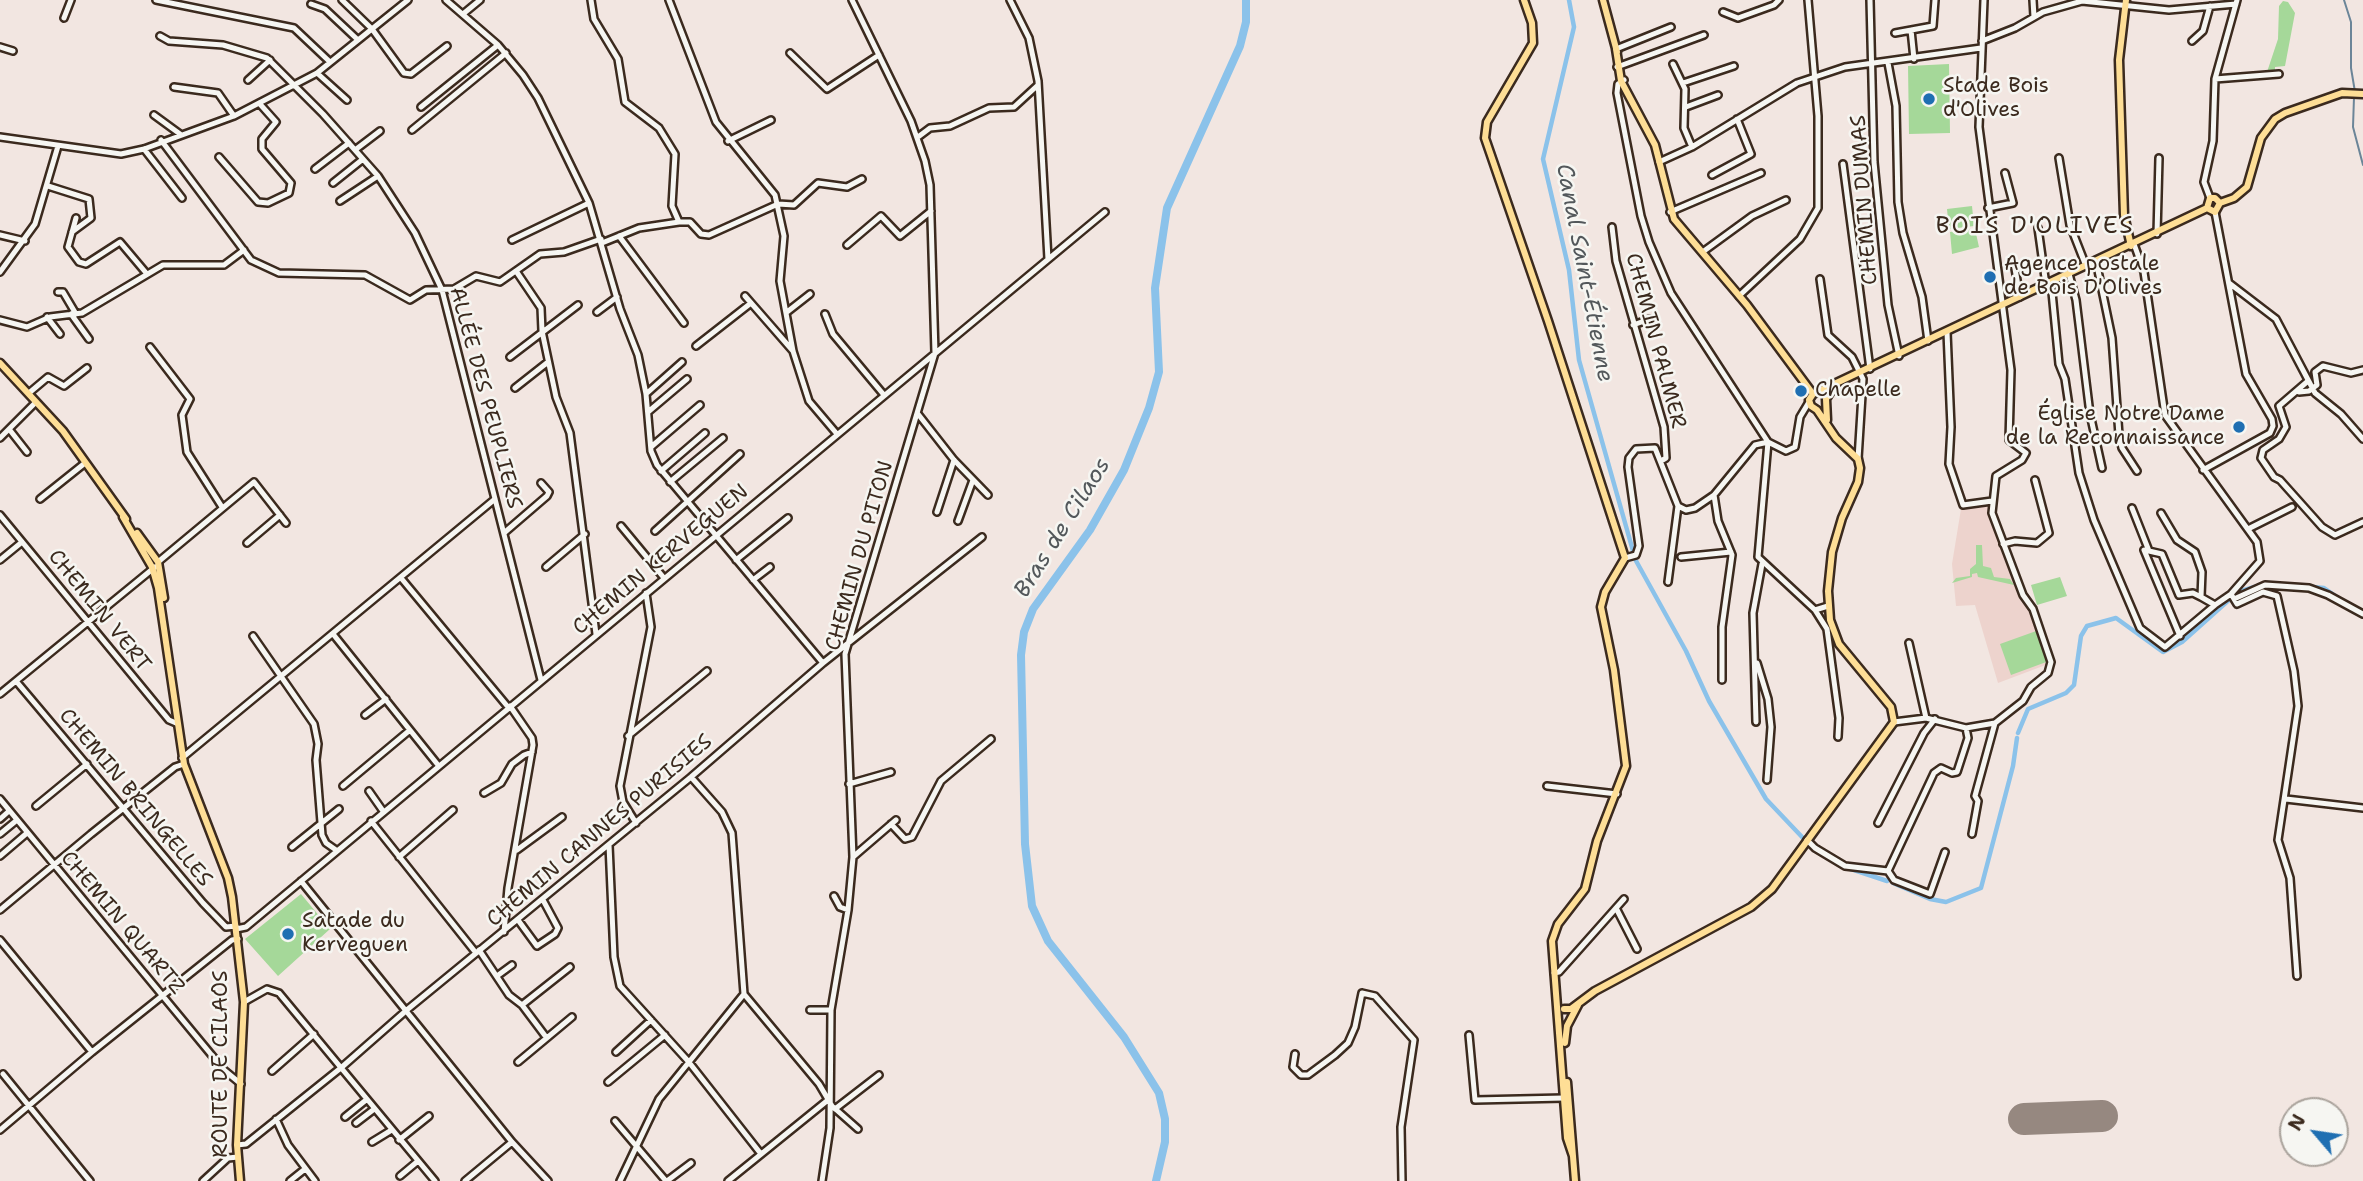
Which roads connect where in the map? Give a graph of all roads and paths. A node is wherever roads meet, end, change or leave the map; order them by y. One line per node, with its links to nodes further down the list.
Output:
1 (71, 0): 30 (street)
2 (156, 0): 51 (street)
3 (342, 0): 32 (street)
4 (408, 0): 32 (street)
5 (446, 0): 28 (street)
6 (480, 0): 28 (street)
7 (591, 0): 121 (street)
8 (669, 0): 87 (street)
9 (852, 0): 48 (street, CHEMIN DU PITON)
10 (1010, 0): 66 (street)
11 (1524, 0): 249 (main road)
12 (1604, 0): 44 (main road)
13 (1779, 0): 27 (street)
14 (1808, 0): 60 (street)
15 (1870, 0): 54 (street, CHEMIN DUMAS)
16 (1935, 0): 33 (street)
17 (1984, 0): 38 (street)
18 (2033, 0): 29 (street)
19 (2164, 0): 26 (street)
20 (2100, 1): 21 (street); 23 (street)
21 (2066, 2): 29 (street)
22 (2236, 2): 25 (street); 61 (street)
23 (2126, 3): 26 (street); 132 (main road)
24 (311, 4): 37 (street)
25 (2210, 6): 26 (street); 39 (street)
26 (2164, 10)
27 (1723, 12)
28 (463, 14): 40 (street)
29 (2034, 17): 38 (street)
30 (64, 18)
31 (1671, 27): 44 (street)
32 (372, 29): 37 (street); 41 (street)
33 (1910, 30): 34 (street); 49 (street)
34 (1895, 33)
35 (1704, 35): 56 (street)
36 (160, 36): 50 (street)
37 (358, 40): 51 (street)
38 (1982, 41): 43 (street)
39 (2192, 41)
40 (498, 45): 46 (street); 59 (street)
41 (447, 46)
42 (0, 47): 45 (street)
43 (1981, 48): 49 (street); 114 (street)
44 (1616, 50): 56 (main road)
45 (13, 51)
46 (506, 53): 65 (street); 111 (street)
47 (790, 53): 48 (street)
48 (879, 55): 85 (street, CHEMIN DU PITON)
49 (1914, 59): 52 (street)
50 (270, 60): 62 (street); 67 (street, ALLÉE DES PEUPLIERS)
51 (330, 62): 57 (street)
52 (1888, 63): 54 (street); 169 (street)
53 (1673, 64): 64 (street)
54 (1874, 64): 60 (street); 175 (street, CHEMIN DUMAS)
55 (1734, 66): 64 (street)
56 (1619, 67): 63 (main road)
57 (317, 72): 67 (street); 71 (street)
58 (2279, 74): 61 (street)
59 (460, 76): 65 (street); 72 (street)
60 (1816, 77): 79 (street); 150 (street)
61 (2214, 79): 108 (street)
62 (248, 80)
63 (1623, 80): 97 (main road); 202 (street)
64 (1683, 83): 75 (street)
65 (467, 85): 76 (street)
66 (1038, 85): 85 (street); 135 (street)
67 (292, 86): 73 (street); 88 (street, ALLÉE DES PEUPLIERS)
68 (174, 87): 78 (street)
69 (2361, 93): 112 (main road)
70 (1718, 95): 75 (street)
71 (347, 100)
72 (428, 101): 74 (street); 76 (street)
73 (259, 103): 78 (street); 93 (street)
74 (421, 107)
75 (1686, 107): 90 (street)
76 (436, 111): 81 (street)
77 (154, 114): 83 (street)
78 (234, 116): 83 (street)
79 (1737, 119): 90 (street); 102 (street)
80 (771, 120): 87 (street)
81 (412, 130)
82 (380, 131): 92 (street)
83 (180, 134): 86 (street)
84 (0, 137): 89 (street)
85 (918, 138): 116 (street, CHEMIN DU PITON)
86 (162, 140): 91 (street); 133 (street)
87 (728, 141): 113 (street)
88 (349, 143): 92 (street, ALLÉE DES PEUPLIERS); 99 (street)
89 (58, 146): 91 (street); 106 (street)
90 (1692, 147): 97 (street)
91 (144, 149): 107 (street)
92 (355, 150): 96 (street, ALLÉE DES PEUPLIERS)
93 (219, 157)
94 (2059, 158): 138 (street)
95 (2159, 158): 125 (street)
96 (363, 159): 103 (street, ALLÉE DES PEUPLIERS); 105 (street)
97 (1659, 162): 117 (main road)
98 (1843, 164): 180 (street)
99 (316, 169)
100 (1761, 173): 117 (street)
101 (2005, 173): 114 (street)
102 (1712, 175)
103 (379, 176): 110 (street); 146 (street, ALLÉE DES PEUPLIERS)
104 (862, 179): 113 (street)
105 (333, 183)
106 (48, 186): 124 (street); 129 (street)
107 (182, 198)
108 (2210, 198): 112 (main road); 115 (main road)
109 (1786, 200): 134 (street)
110 (340, 201)
111 (589, 203): 128 (street); 130 (street)
112 (2220, 203): 119 (main road)
113 (778, 204): 121 (street); 157 (street)
114 (1988, 208): 155 (street)
115 (2207, 208): 119 (main road); 125 (main road)
116 (931, 211): 131 (street); 173 (street, CHEMIN DU PITON)
117 (1672, 211): 134 (main road)
118 (1105, 212): 135 (street, CHEMIN KERVEGUEN)
119 (2215, 212): 145 (street)
120 (76, 218): 124 (street)
121 (679, 222): 127 (street)
122 (1612, 227): 164 (street, CHEMIN PALMER)
123 (2038, 228): 144 (street)
124 (71, 233): 141 (street)
125 (2157, 233): 132 (main road)
126 (0, 235): 129 (street)
127 (619, 236): 130 (street); 163 (street)
128 (512, 240)
129 (25, 241): 140 (street)
130 (602, 241): 139 (street); 151 (street)
131 (847, 245)
132 (2133, 245): 136 (main road); 211 (street)
133 (244, 250): 141 (street); 146 (street)
134 (1704, 251): 150 (main road)
135 (1048, 259): 173 (street, CHEMIN KERVEGUEN)
136 (2096, 261): 138 (main road); 213 (street)
137 (2014, 263): 152 (street)
138 (2086, 266): 142 (main road)
139 (516, 271): 146 (street); 165 (street)
140 (0, 272)
141 (147, 274): 158 (street)
142 (2069, 274): 144 (main road); 210 (street)
143 (1820, 279): 182 (street)
144 (2048, 283): 152 (main road); 271 (street)
145 (2229, 283): 184 (street); 211 (street)
146 (442, 289): 221 (street, ALLÉE DES PEUPLIERS)
147 (58, 292): 158 (street)
148 (810, 294): 157 (street)
149 (745, 296): 153 (street)
150 (1739, 296): 192 (main road)
151 (617, 297): 156 (street); 189 (street)
152 (2020, 297): 155 (main road)
153 (751, 303): 170 (street); 172 (street)
154 (578, 305): 165 (street)
155 (2000, 307): 166 (main road); 222 (street)
156 (597, 312)
157 (787, 312): 172 (street)
158 (73, 314): 160 (street); 168 (street)
159 (825, 314): 190 (street)
160 (47, 317): 161 (street); 167 (street)
161 (0, 320)
162 (1650, 320): 164 (street)
163 (684, 323)
164 (1633, 324): 208 (street, CHEMIN PALMER)
165 (542, 331): 174 (street); 176 (street)
166 (1947, 332): 169 (main road); 222 (street)
167 (60, 334)
168 (89, 339)
169 (1928, 341): 175 (main road)
170 (696, 346)
171 (150, 347): 225 (street)
172 (793, 351): 198 (street)
173 (935, 353): 190 (street, CHEMIN KERVEGUEN); 195 (street, CHEMIN DU PITON)
174 (510, 356)
175 (1899, 356): 180 (main road)
176 (548, 362): 185 (street); 240 (street)
177 (682, 362): 189 (street)
178 (0, 363): 188 (main road, ROUTE DE CILAOS)
179 (87, 368): 188 (street)
180 (1870, 369): 182 (main road)
181 (2363, 370): 186 (street)
182 (1859, 375): 192 (main road); 206 (street)
183 (687, 379): 194 (street)
184 (2308, 381): 186 (street); 187 (street)
185 (515, 388)
186 (2312, 388): 187 (street); 201 (street)
187 (2299, 392): 234 (street)
188 (29, 393): 191 (main road, ROUTE DE CILAOS)
189 (646, 394): 194 (street)
190 (884, 395): 198 (street, CHEMIN KERVEGUEN)
191 (36, 401): 196 (street); 209 (main road, ROUTE DE CILAOS)
192 (1817, 402): 202 (street); 206 (main road)
193 (700, 405): 203 (street)
194 (648, 412): 203 (street)
195 (918, 414): 207 (street); 273 (street, CHEMIN DU PITON)
196 (9, 429): 199 (street); 204 (street)
197 (705, 433): 212 (street)
198 (837, 433): 241 (street, CHEMIN KERVEGUEN)
199 (0, 438)
200 (723, 438): 216 (street)
201 (2363, 439)
202 (1768, 442): 219 (street); 252 (street)
203 (651, 447): 212 (street)
204 (27, 452)
205 (740, 454): 223 (street)
206 (1858, 459): 264 (main road)
207 (954, 460): 214 (street); 228 (street)
208 (1661, 461): 224 (street); 249 (street)
209 (85, 463): 220 (street); 253 (main road, ROUTE DE CILAOS)
210 (2102, 468)
211 (2203, 470): 237 (street)
212 (661, 471): 216 (street)
213 (2137, 471)
214 (972, 480): 218 (street); 233 (street)
215 (2035, 480): 245 (street)
216 (670, 482): 223 (street)
217 (541, 483): 239 (street)
218 (988, 495)
219 (1714, 495): 224 (street); 247 (street)
220 (40, 499)
221 (495, 499): 239 (street, ALLÉE DES PEUPLIERS); 256 (street)
222 (1992, 501): 245 (street)
223 (687, 502): 238 (street); 241 (street)
224 (1678, 506): 259 (street)
225 (222, 507): 231 (street); 253 (street)
226 (2292, 507): 237 (street)
227 (2132, 508): 262 (street)
228 (937, 512)
229 (2161, 513): 262 (street)
230 (0, 515): 243 (street, CHEMIN VERT)
231 (280, 515): 235 (street); 244 (street)
232 (788, 518): 251 (street)
233 (958, 521)
234 (2363, 522)
235 (286, 523)
236 (621, 526): 257 (street)
237 (2248, 529): 261 (street)
238 (655, 531)
239 (504, 533): 278 (street, ALLÉE DES PEUPLIERS)
240 (585, 534): 254 (street); 269 (street)
241 (716, 535): 251 (street); 257 (street, CHEMIN KERVEGUEN)
242 (982, 537): 273 (street, CHEMIN CANNES PURISIES)
243 (22, 542): 250 (street); 267 (street, CHEMIN VERT)
244 (247, 543)
245 (2003, 544): 290 (street)
246 (2144, 550): 271 (street)
247 (1731, 552): 248 (street); 279 (street)
248 (1681, 557)
249 (1625, 558): 308 (main road)
250 (0, 560)
251 (736, 560): 258 (street)
252 (1762, 564): 265 (street); 274 (street)
253 (157, 565): 267 (street); 289 (main road, ROUTE DE CILAOS)
254 (546, 567)
255 (770, 567): 258 (street)
256 (401, 578): 268 (street); 283 (street)
257 (664, 578): 260 (street, CHEMIN KERVEGUEN)
258 (753, 580): 275 (street)
259 (1668, 582)
260 (646, 593): 269 (street, CHEMIN KERVEGUEN); 293 (street)
261 (2232, 596): 263 (street); 266 (street); 310 (street)
262 (2202, 597): 263 (street)
263 (2215, 605): 271 (street)
264 (1828, 606): 265 (street); 288 (main road)
265 (1815, 610): 294 (street)
266 (2363, 614)
267 (88, 622): 280 (street); 289 (street, CHEMIN VERT)
268 (333, 634): 277 (street); 282 (street)
269 (596, 634): 278 (street, CHEMIN KERVEGUEN)
270 (253, 636): 277 (street)
271 (2180, 636)
272 (1909, 643): 285 (street)
273 (847, 645): 275 (street, CHEMIN CANNES PURISIES); 303 (street, CHEMIN DU PITON)
274 (1754, 655): 287 (street); 302 (street)
275 (823, 663): 301 (street, CHEMIN CANNES PURISIES)
276 (707, 671): 293 (street)
277 (282, 676): 297 (street); 322 (street)
278 (541, 680): 283 (street, CHEMIN KERVEGUEN)
279 (1722, 680)
280 (16, 681): 281 (street); 298 (street, CHEMIN BRINGELLES)
281 (0, 694)
282 (386, 699): 284 (street); 292 (street)
283 (509, 706): 296 (street); 299 (street, CHEMIN KERVEGUEN)
284 (365, 715)
285 (1926, 718): 286 (street); 288 (street)
286 (1935, 719): 291 (street); 324 (street)
287 (1756, 722)
288 (1894, 722): 328 (main road)
289 (176, 723): 297 (main road, ROUTE DE CILAOS)
290 (1994, 723): 291 (street); 327 (street)
291 (1965, 728): 338 (street)
292 (410, 730): 299 (street); 304 (street)
293 (628, 736): 323 (street)
294 (1838, 737)
295 (991, 739): 336 (street)
296 (532, 752): 307 (street); 332 (street)
297 (183, 761): 312 (street); 347 (main road, ROUTE DE CILAOS)
298 (87, 764): 311 (street); 312 (street, CHEMIN BRINGELLES)
299 (438, 765): 317 (street, CHEMIN KERVEGUEN)
300 (891, 772): 303 (street)
301 (691, 778): 323 (street, CHEMIN CANNES PURISIES); 358 (street)
302 (1767, 780)
303 (849, 784): 336 (street, CHEMIN DU PITON)
304 (343, 786)
305 (1546, 786): 308 (street)
306 (369, 791): 317 (street)
307 (484, 793)
308 (1617, 794): 355 (main road)
309 (0, 799): 316 (street, CHEMIN QUARTZ)
310 (2286, 799): 313 (street); 357 (street)
311 (36, 806)
312 (125, 808): 337 (street); 347 (street, CHEMIN BRINGELLES)
313 (2363, 808)
314 (339, 809): 322 (street)
315 (453, 810): 335 (street)
316 (9, 811): 319 (street); 320 (street, CHEMIN QUARTZ)
317 (383, 811): 321 (street, CHEMIN KERVEGUEN)
318 (562, 817): 332 (street)
319 (0, 819)
320 (17, 820): 325 (street, CHEMIN QUARTZ); 326 (street)
321 (371, 821): 331 (street, CHEMIN KERVEGUEN); 335 (street)
322 (321, 823): 330 (street); 331 (street)
323 (636, 823): 329 (street, CHEMIN CANNES PURISIES)
324 (1878, 823)
325 (27, 833): 334 (street); 337 (street, CHEMIN QUARTZ)
326 (0, 834)
327 (1972, 834)
328 (1807, 840): 338 (street); 366 (main road)
329 (609, 845): 342 (street, CHEMIN CANNES PURISIES); 369 (street)
330 (292, 848)
331 (336, 850): 339 (street, CHEMIN KERVEGUEN)
332 (517, 850): 348 (street)
333 (1945, 852): 338 (street)
334 (0, 856)
335 (399, 857): 352 (street)
336 (853, 857): 345 (street, CHEMIN DU PITON)
337 (54, 865): 344 (street); 359 (street, CHEMIN QUARTZ)
338 (1888, 871)
339 (301, 881): 347 (street, CHEMIN KERVEGUEN); 363 (street)
340 (834, 896): 345 (street)
341 (1624, 899): 343 (street)
342 (542, 900): 346 (street, CHEMIN CANNES PURISIES); 346 (street)
343 (1616, 908): 351 (street); 355 (street)
344 (0, 910)
345 (848, 910): 365 (street, CHEMIN DU PITON)
346 (518, 920): 348 (street, CHEMIN CANNES PURISIES)
347 (236, 928): 349 (main road, ROUTE DE CILAOS)
348 (504, 932): 352 (street, CHEMIN CANNES PURISIES)
349 (237, 939): 359 (street); 361 (main road, ROUTE DE CILAOS)
350 (0, 940): 375 (street)
351 (1637, 949)
352 (477, 952): 356 (street); 363 (street, CHEMIN CANNES PURISIES)
353 (512, 965): 356 (street)
354 (570, 967): 362 (street)
355 (1554, 974): 360 (main road)
356 (497, 976): 362 (street)
357 (2297, 976)
358 (744, 994): 378 (street); 388 (street)
359 (163, 995): 375 (street); 385 (street, CHEMIN QUARTZ)
360 (1557, 1001): 366 (main road); 367 (main road)
361 (244, 1002): 371 (street); 385 (main road, ROUTE DE CILAOS)
362 (522, 1005): 374 (street)
363 (408, 1009): 380 (street, CHEMIN CANNES PURISIES); 403 (street)
364 (810, 1010): 365 (street)
365 (831, 1010): 388 (street, CHEMIN DU PITON)
366 (1569, 1011): 367 (main road); 370 (main road)
367 (1558, 1014): 370 (main road)
368 (572, 1017): 374 (street)
369 (651, 1020): 372 (street); 376 (street)
370 (1564, 1024): 386 (main road); 406 (main road)
371 (314, 1034): 380 (street); 381 (street)
372 (665, 1035): 378 (street); 384 (street)
373 (1469, 1035): 386 (street)
374 (546, 1037): 379 (street)
375 (92, 1052): 389 (street)
376 (616, 1052)
377 (1295, 1054): 424 (street)
378 (688, 1060): 401 (street); 405 (street)
379 (518, 1062)
380 (342, 1067): 387 (street); 394 (street, CHEMIN CANNES PURISIES)
381 (272, 1071)
382 (3, 1074): 389 (street)
383 (879, 1075): 390 (street)
384 (608, 1082)
385 (241, 1084): 404 (main road, ROUTE DE CILAOS)
386 (1564, 1098): 406 (main road)
387 (366, 1100): 391 (street); 393 (street)
388 (828, 1100): 390 (street); 405 (street); 423 (street, CHEMIN DU PITON)
389 (27, 1105): 398 (street); 412 (street)
390 (835, 1109): 397 (street)
391 (373, 1110): 396 (street); 399 (street)
392 (429, 1115): 400 (street)
393 (345, 1117)
394 (276, 1119): 404 (street, CHEMIN CANNES PURISIES); 410 (street)
395 (615, 1121): 401 (street)
396 (356, 1124)
397 (858, 1129)
398 (0, 1130)
399 (390, 1131): 400 (street); 402 (street)
400 (399, 1140): 408 (street)
401 (636, 1141): 420 (street); 421 (street)
402 (372, 1142)
403 (512, 1142): 418 (street); 419 (street)
404 (237, 1145): 407 (main road, ROUTE DE CILAOS)
405 (761, 1154): 422 (street)
406 (1573, 1156): 425 (main road)
407 (238, 1157): 413 (street); 414 (main road, ROUTE DE CILAOS)
408 (418, 1161): 411 (street); 417 (street)
409 (691, 1163): 421 (street)
410 (305, 1169): 415 (street); 416 (street)
411 (400, 1177)
412 (90, 1181)
413 (203, 1181)
414 (240, 1181)
415 (290, 1181)
416 (313, 1181)
417 (435, 1181)
418 (466, 1181)
419 (548, 1181)
420 (620, 1181)
421 (667, 1181)
422 (728, 1181)
423 (822, 1181)
424 (1402, 1181)
425 (1575, 1181)

